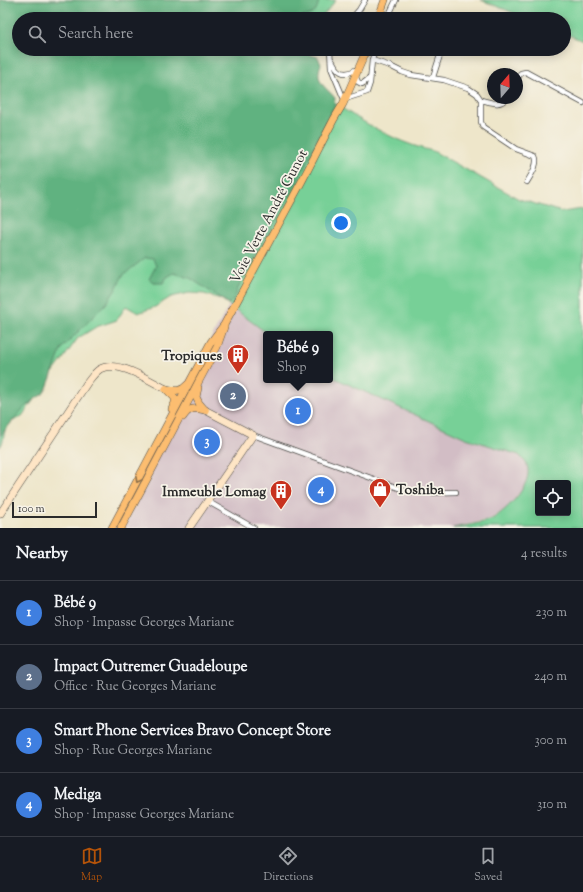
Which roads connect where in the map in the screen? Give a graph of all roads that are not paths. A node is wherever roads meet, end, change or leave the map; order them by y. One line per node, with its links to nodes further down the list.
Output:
1 (365, 0): 5 (street)
2 (380, 0): 6 (main road)
3 (385, 0): 7 (main road)
4 (396, 0): 8 (street)
5 (357, 12)
6 (376, 12)
7 (381, 12)
8 (390, 12)
9 (330, 56): 19 (street)
10 (331, 56): 16 (street)
11 (362, 56): 16 (main road, Voie Verte André Gunot)
12 (373, 56): 14 (street)
13 (440, 56): 17 (street)
14 (372, 60): 17 (street); 18 (street)
15 (523, 72): 22 (street)
16 (355, 74): 18 (street); 19 (main road, Voie Verte André Gunot)
17 (433, 77): 20 (street)
18 (370, 78): 19 (street)
19 (344, 98): 24 (main road, Voie Verte André Gunot)
20 (481, 100): 21 (street); 23 (street)
21 (487, 101)
22 (583, 102)
23 (527, 182)
24 (200, 372): 25 (main road); 26 (main road); 28 (main road, Voie Verte André Gunot)
25 (166, 389): 28 (main road); 31 (street)
26 (206, 410): 27 (street); 28 (main road)
27 (253, 435): 29 (street); 30 (street)
28 (158, 448): 32 (main road, Voie Verte André Gunot, one-way to 32); 33 (main road, Voie Verte André Gunot)
29 (456, 492)
30 (207, 501): 34 (street); 35 (street)
31 (0, 514)
32 (112, 528)
33 (121, 528)
34 (189, 528)
35 (254, 528)

